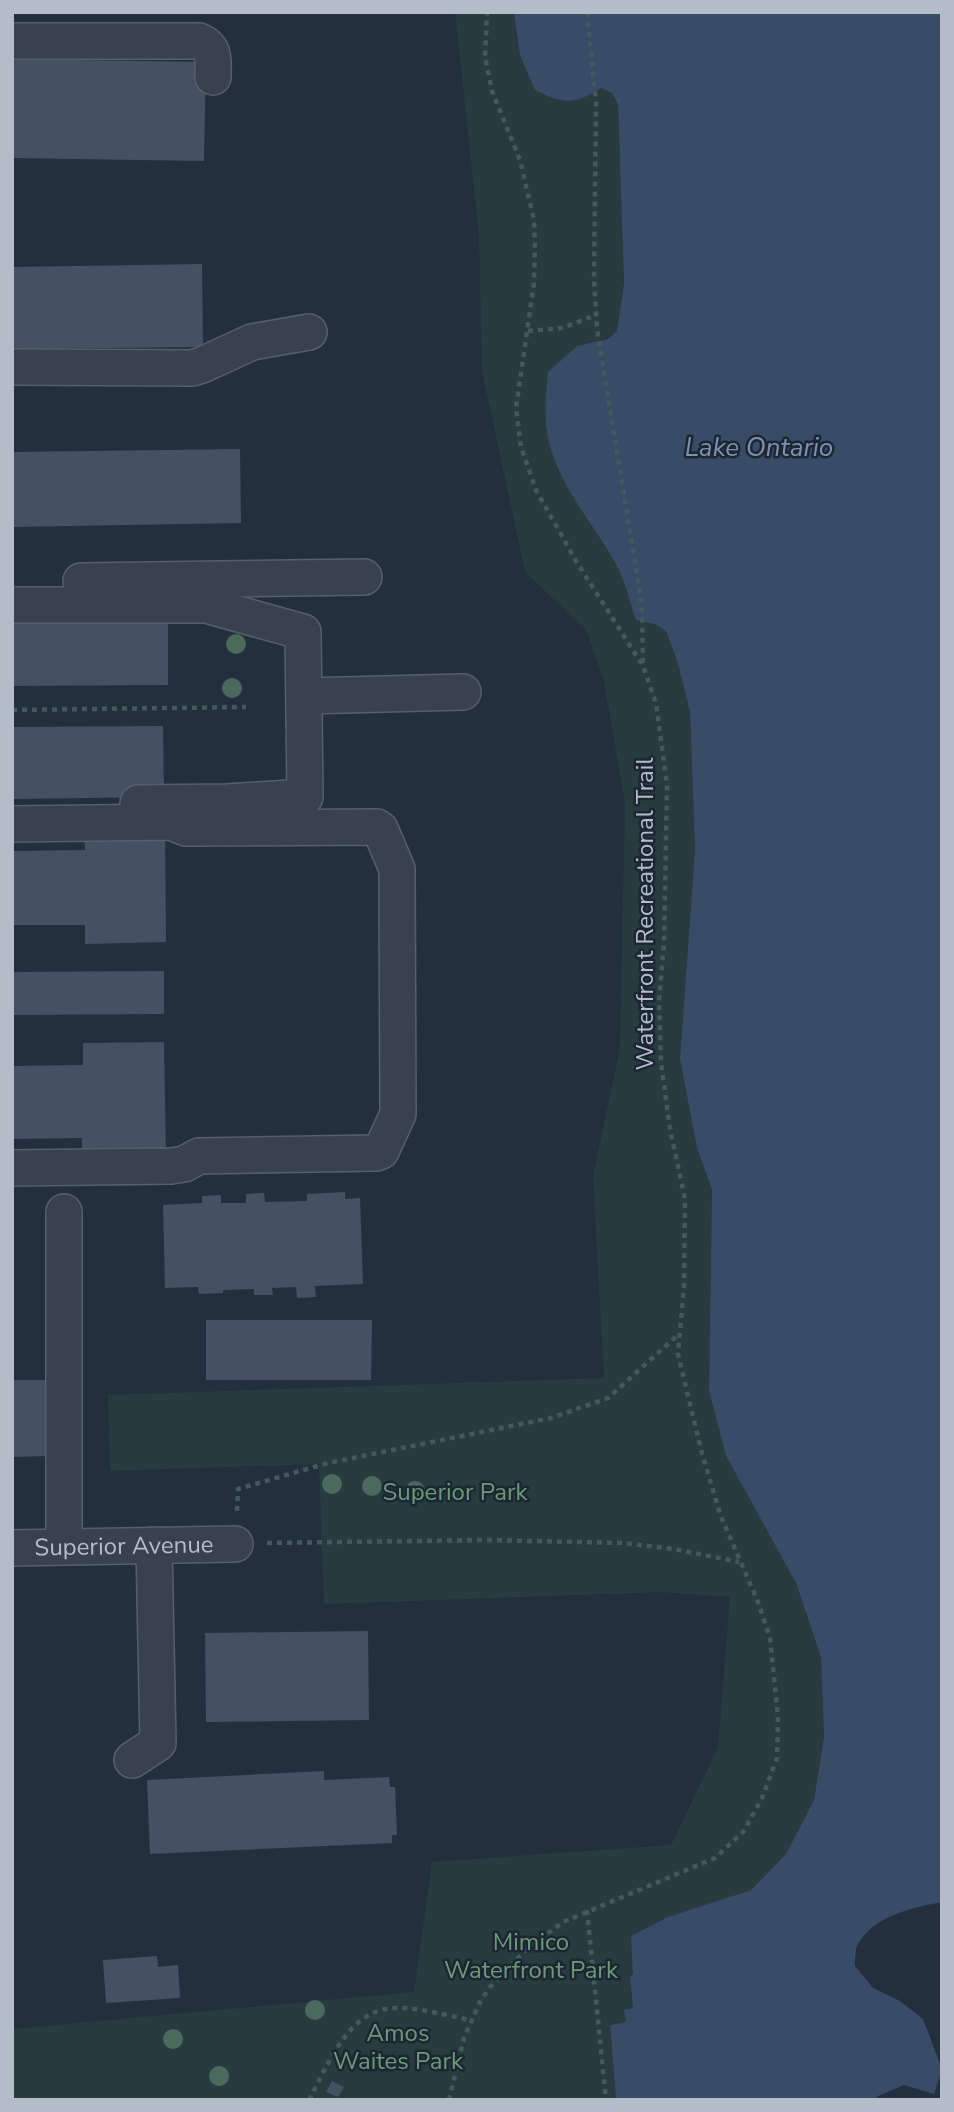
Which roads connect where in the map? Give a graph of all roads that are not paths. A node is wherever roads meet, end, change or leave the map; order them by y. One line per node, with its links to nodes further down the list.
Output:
1 (12, 41): 2 (street)
2 (213, 77)
3 (309, 332): 4 (street)
4 (12, 367)
5 (364, 577): 6 (street)
6 (12, 582)
7 (12, 605): 9 (street)
8 (463, 692): 9 (street)
9 (304, 696): 10 (street)
10 (12, 805)
11 (12, 824): 12 (street)
12 (12, 1168)
13 (64, 1212): 16 (street)
14 (235, 1544): 15 (street, Superior Avenue)
15 (154, 1545): 16 (street, Superior Avenue); 18 (street)
16 (64, 1547): 17 (street, Superior Avenue)
17 (12, 1548)
18 (132, 1760)

